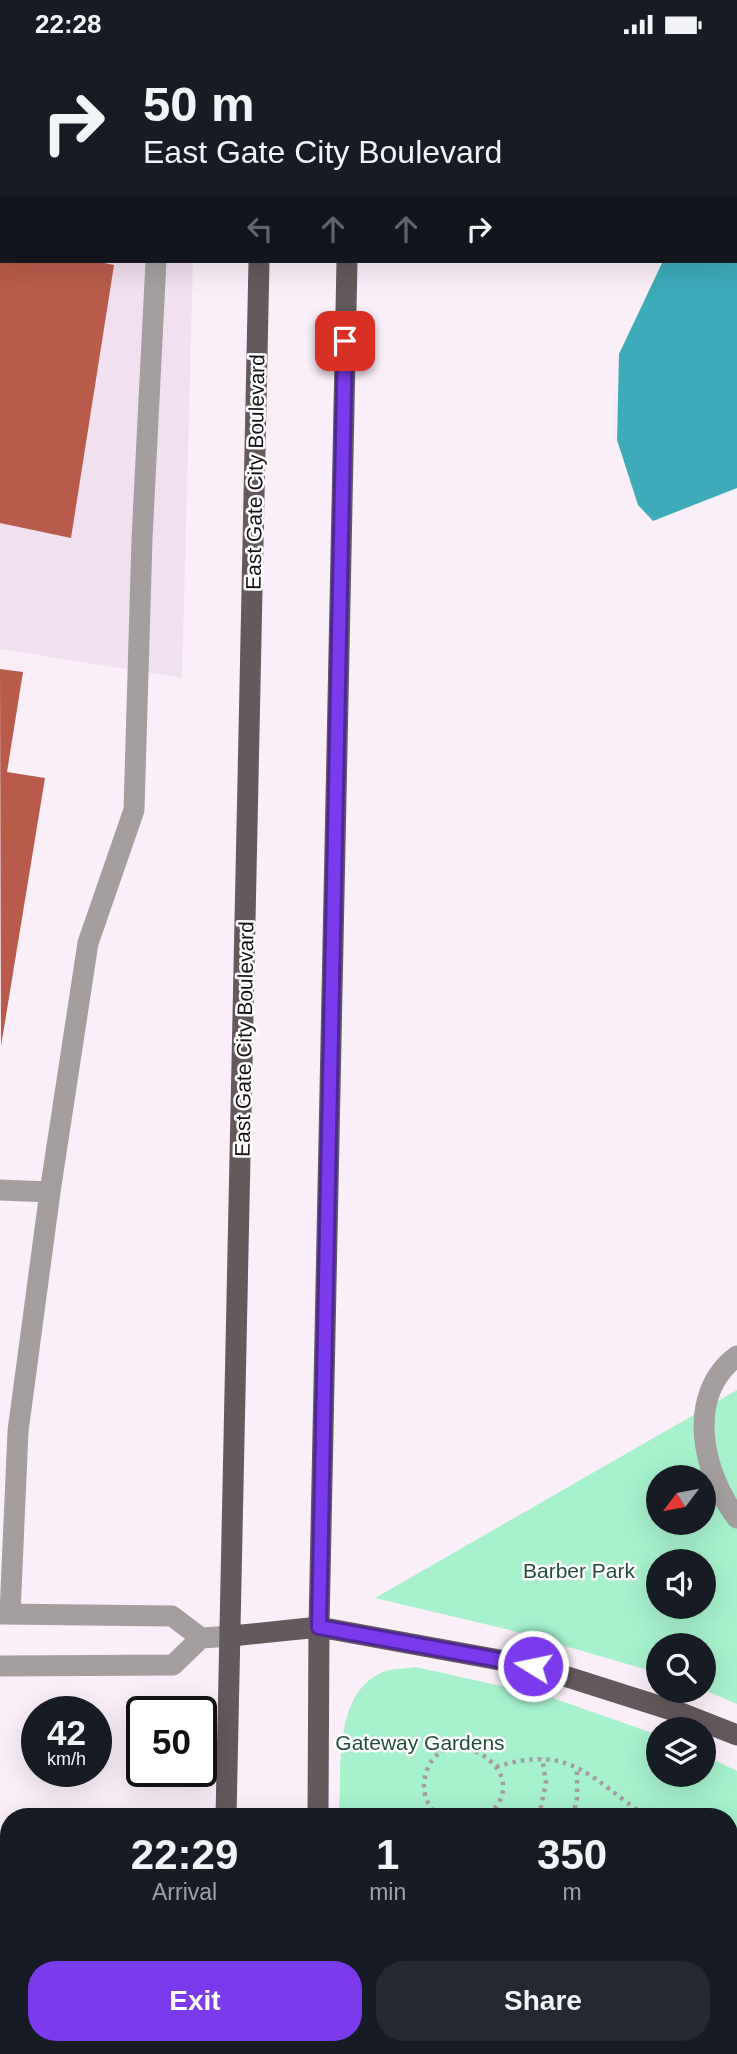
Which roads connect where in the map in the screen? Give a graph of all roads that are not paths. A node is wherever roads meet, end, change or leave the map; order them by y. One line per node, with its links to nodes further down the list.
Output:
1 (156, 263): 5 (street)
2 (259, 263): 10 (main road, East Gate City Boulevard)
3 (347, 263): 9 (main road)
4 (0, 1190): 5 (street)
5 (50, 1192): 8 (street)
6 (737, 1356): 7 (street)
7 (737, 1518)
8 (5, 1613): 11 (street)
9 (319, 1627): 10 (main road); 13 (main road); 15 (main road)
10 (232, 1636): 11 (street); 14 (main road, East Gate City Boulevard)
11 (201, 1638): 12 (street)
12 (0, 1666)
13 (737, 1735)
14 (226, 1808)
15 (318, 1808)

